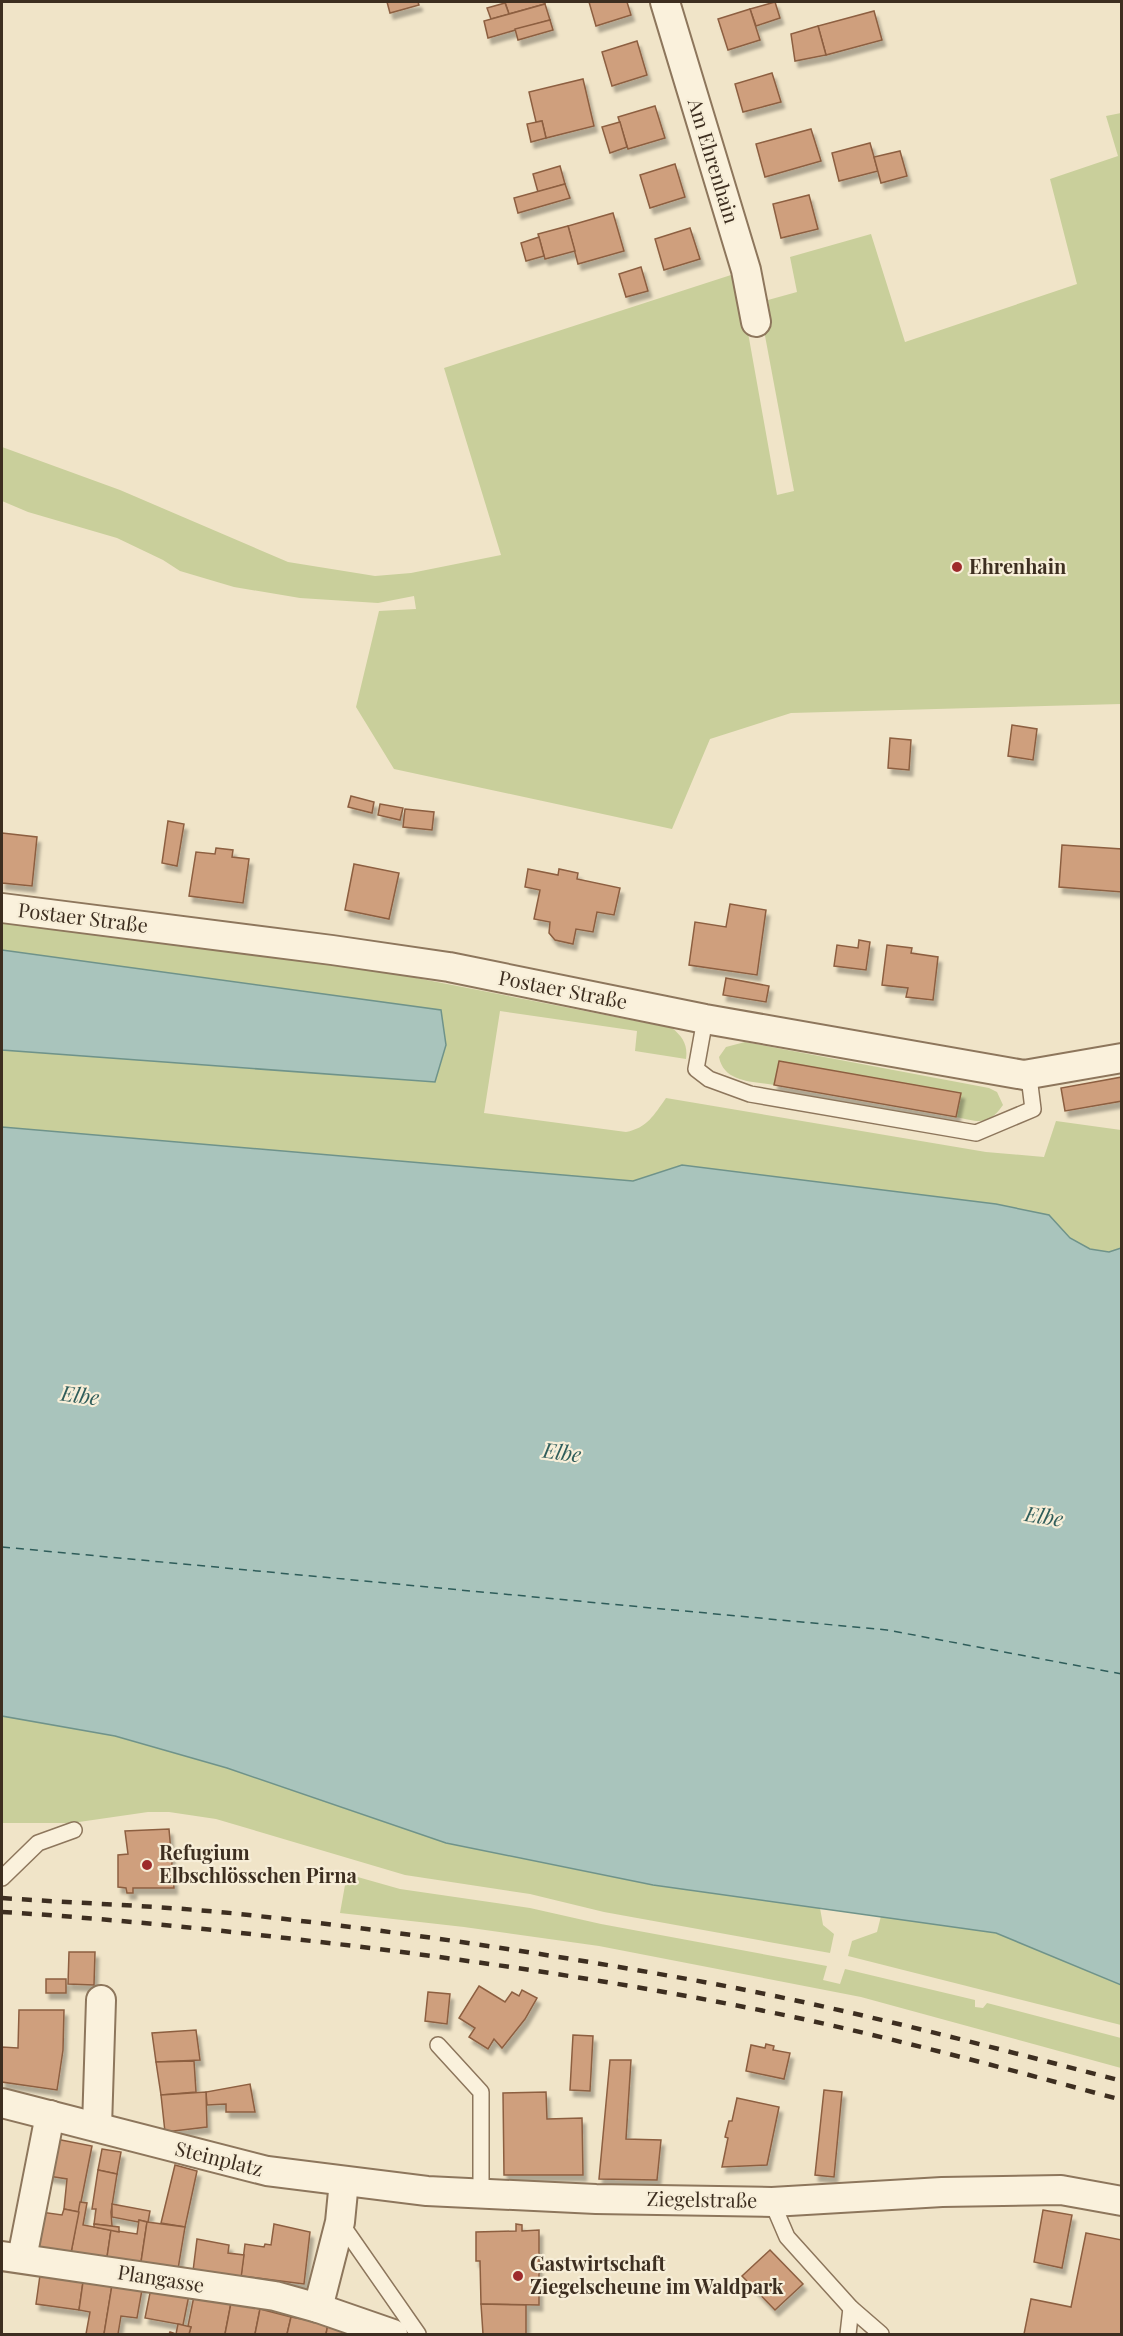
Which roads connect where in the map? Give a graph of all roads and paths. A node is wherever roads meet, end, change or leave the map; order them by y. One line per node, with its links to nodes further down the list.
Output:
1 (665, 2): 2 (street, Am Ehrenhain)
2 (756, 322)
3 (2, 908): 4 (street, Postaer Straße)
4 (705, 1019): 6 (street, Postaer Straße); 6 (lane)
5 (1122, 1058): 6 (street, Postaer Straße)
6 (1024, 1075)
7 (74, 1830): 8 (lane)
8 (2, 1878)
9 (101, 2000): 13 (street)
10 (438, 2045): 15 (lane)
11 (2, 2103): 12 (street, Steinplatz)
12 (50, 2115): 13 (street, Steinplatz); 19 (street)
13 (97, 2127): 14 (street, Steinplatz)
14 (344, 2181): 15 (street, Ziegelstraße); 18 (street)
15 (482, 2194): 17 (street, Ziegelstraße)
16 (1122, 2201): 17 (street, Ziegelstraße)
17 (772, 2202): 21 (lane)
18 (340, 2222): 20 (street); 23 (lane)
19 (12, 2257): 20 (street, Plangasse)
20 (318, 2308): 22 (street, Plangasse)
21 (851, 2308): 24 (lane); 25 (lane)
22 (393, 2334)
23 (418, 2334)
24 (848, 2334)
25 (881, 2334)

